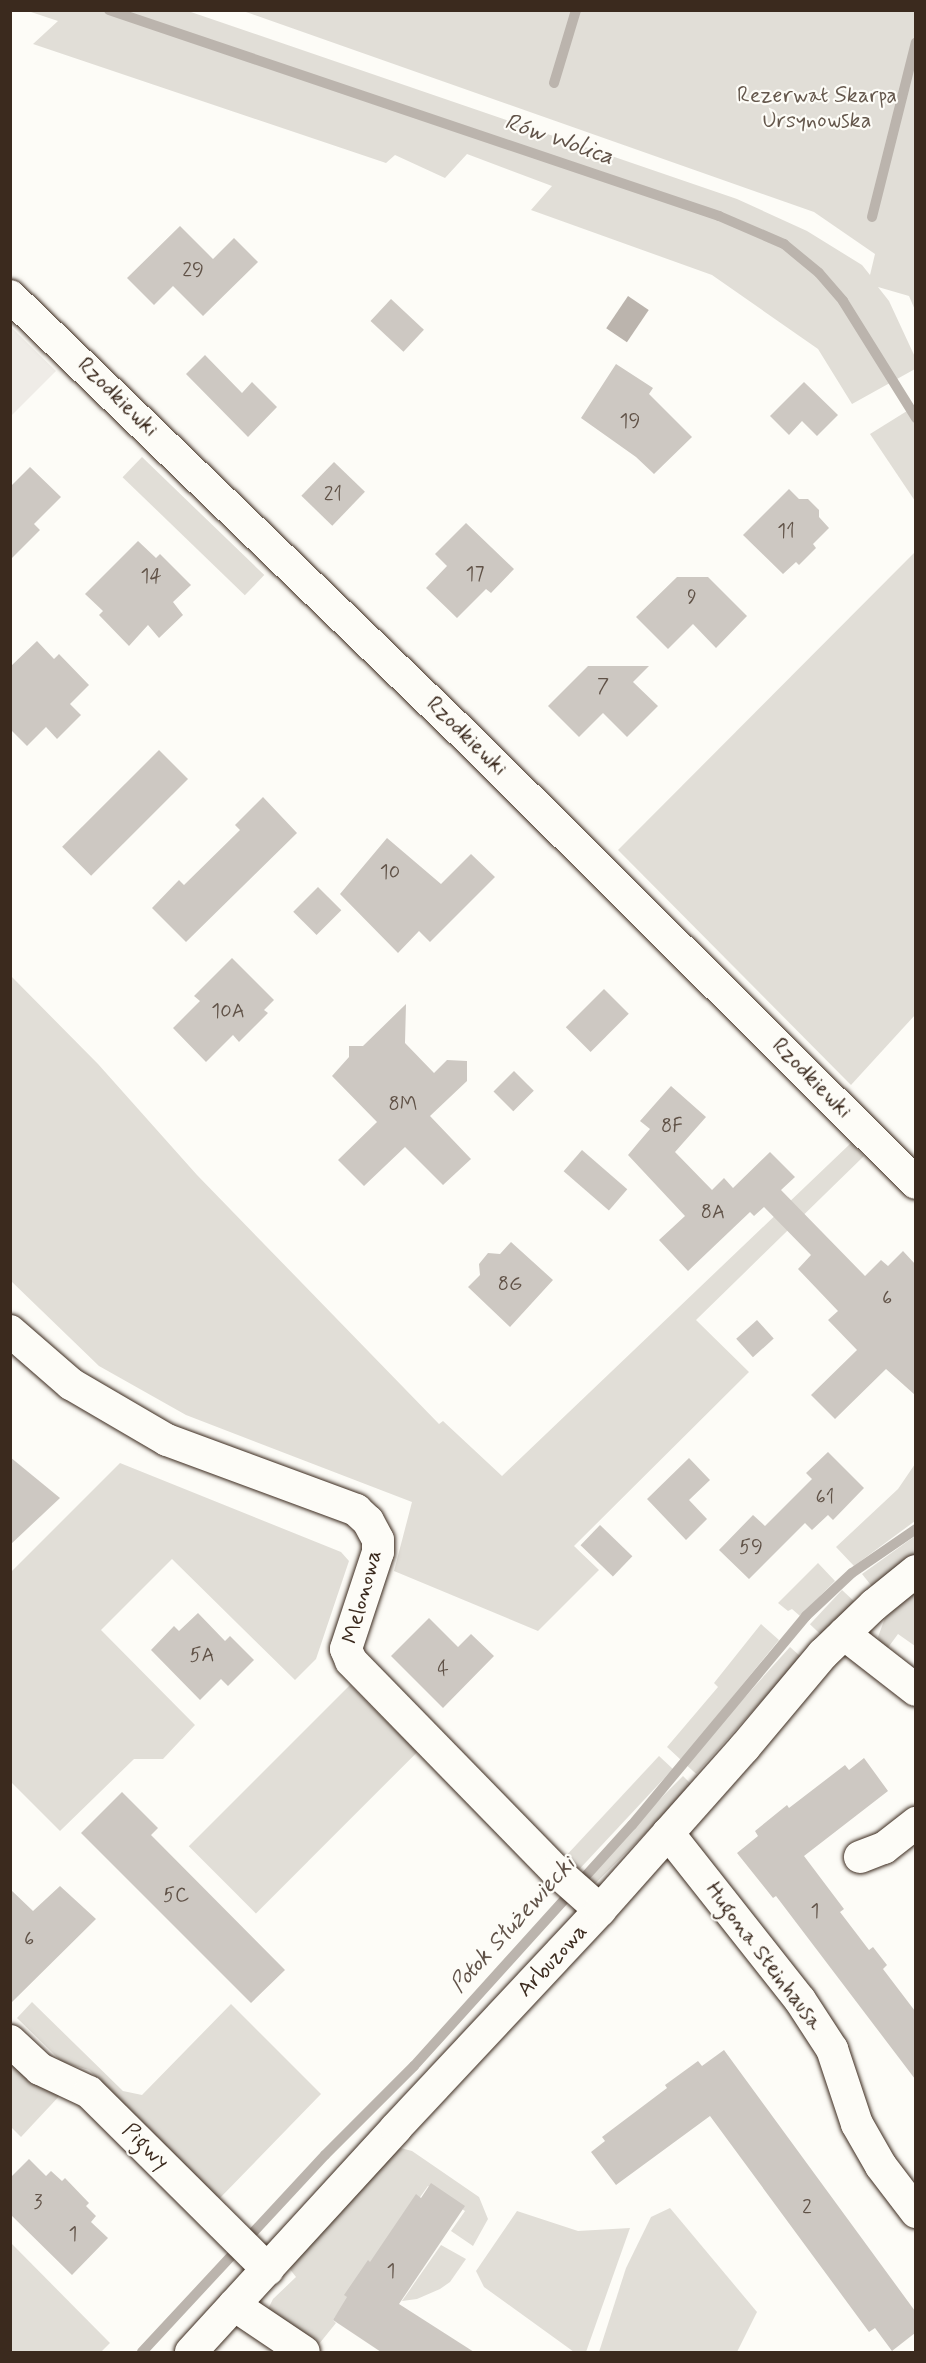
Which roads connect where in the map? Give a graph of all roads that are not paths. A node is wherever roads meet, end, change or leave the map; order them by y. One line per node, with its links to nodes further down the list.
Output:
1 (10, 296): 2 (street, Rzodkiewki)
2 (915, 1183)
3 (10, 1330): 10 (street, Melonowa)
4 (915, 1571): 5 (street, Arbuzowa)
5 (844, 1634): 6 (street); 8 (street, Arbuzowa)
6 (915, 1690)
7 (915, 1823): 9 (street)
8 (668, 1833): 10 (street, Arbuzowa); 12 (street, Hugona Steinhausa)
9 (860, 1857)
10 (596, 1907): 13 (street, Arbuzowa)
11 (10, 2041): 13 (street, Pigwy)
12 (915, 2212)
13 (262, 2265): 14 (street, Arbuzowa)
14 (234, 2305): 15 (street, Arbuzowa); 16 (street)
15 (191, 2352)
16 (304, 2352)

